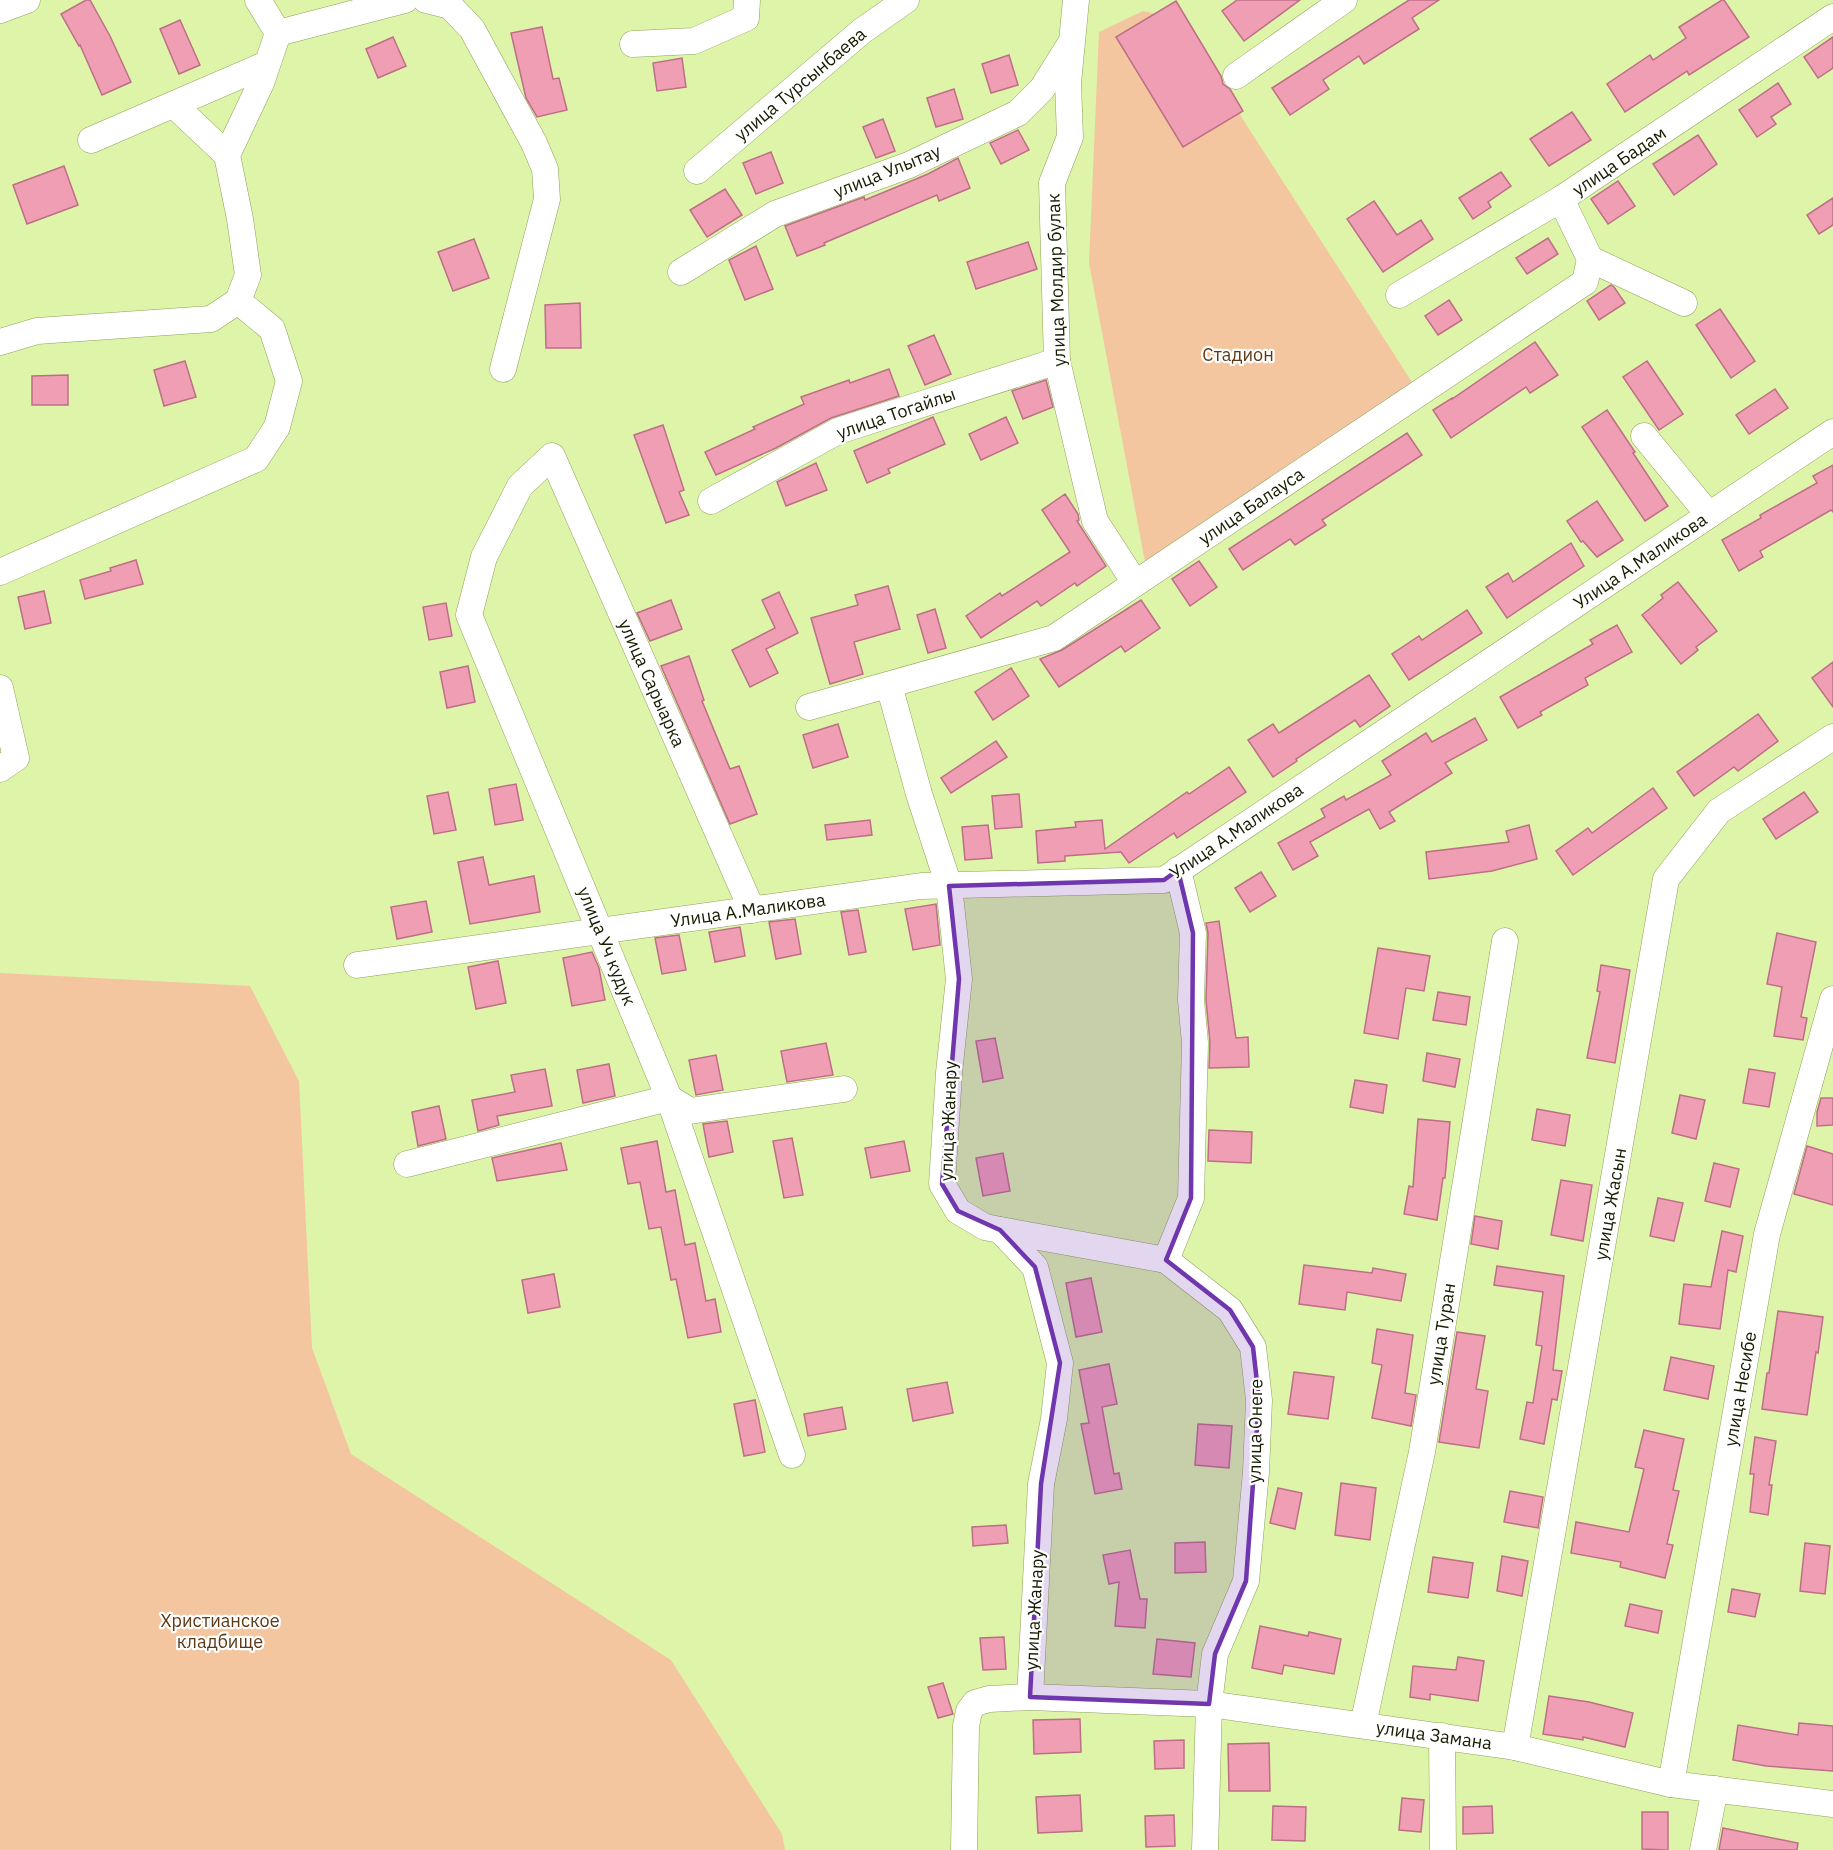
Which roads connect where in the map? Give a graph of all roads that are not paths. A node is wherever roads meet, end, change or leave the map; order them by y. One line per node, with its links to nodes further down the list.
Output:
1 (27, 0): 9 (street)
2 (258, 0): 11 (street)
3 (405, 0): 11 (street)
4 (426, 0): 28 (street)
5 (747, 0): 13 (street)
6 (906, 0): 19 (street, улица Турсынбаева)
7 (1076, 0): 12 (street, улица Молдир булак)
8 (1344, 0): 15 (street)
9 (0, 10)
10 (1833, 17): 20 (street, улица Бадам)
11 (278, 33): 14 (street)
12 (1071, 43): 22 (street, улица Улытау); 27 (street, улица Молдир булак)
13 (633, 44)
14 (267, 64): 16 (street); 18 (street)
15 (1236, 76)
16 (174, 105): 17 (street); 18 (street)
17 (91, 140)
18 (227, 155): 24 (street)
19 (697, 171)
20 (1561, 199): 21 (street); 23 (street, улица Бадам)
21 (1590, 259): 25 (street); 35 (street, улица Балауса)
22 (681, 272)
23 (1399, 295)
24 (238, 301): 26 (street); 34 (street)
25 (1684, 303)
26 (0, 342)
27 (1057, 361): 32 (street, улица Тогайлы); 35 (street, улица Молдир булак)
28 (503, 369)
29 (1833, 432): 33 (street, Улица А.Маликова)
30 (1644, 436): 33 (street)
31 (552, 456): 43 (street, улица Сарыарка); 44 (street, улица Уч кудук)
32 (711, 501)
33 (1709, 515): 41 (street, Улица А.Маликова)
34 (0, 572)
35 (1135, 583): 36 (street, улица Балауса)
36 (889, 685): 38 (street, улица Балауса); 42 (street, улица Жанару)
37 (0, 688): 40 (street)
38 (809, 707)
39 (1833, 737): 58 (street, улица Жасын)
40 (0, 769)
41 (1178, 870): 42 (street, Улица А.Маликова); 52 (street)
42 (949, 886): 43 (street, Улица А.Маликова); 51 (street, улица Жанару)
43 (752, 910): 44 (street, Улица А.Маликова)
44 (601, 931): 46 (street, Улица А.Маликова); 49 (street, улица Уч кудук)
45 (1505, 941): 56 (street, улица Туран)
46 (357, 965)
47 (1833, 999): 59 (street, улица Несибе)
48 (844, 1089): 49 (street)
49 (669, 1098): 50 (street); 53 (street, улица Уч кудук)
50 (407, 1164)
51 (1000, 1230): 52 (street); 54 (street, улица Жанару)
52 (1166, 1260): 55 (street, улица Онеге)
53 (792, 1455)
54 (1030, 1697): 55 (street, улица Замана); 62 (street, улица Замана)
55 (1209, 1704): 56 (street, улица Замана); 63 (street, улица Онеге)
56 (1363, 1725): 57 (street, улица Замана)
57 (1442, 1736): 58 (street, улица Замана); 64 (street)
58 (1515, 1747): 59 (street, улица Замана)
59 (1671, 1784): 60 (street, улица Замана)
60 (1715, 1789): 61 (street, улица Замана); 65 (street)
61 (1833, 1804)
62 (964, 1850)
63 (1205, 1850)
64 (1443, 1850)
65 (1702, 1850)

